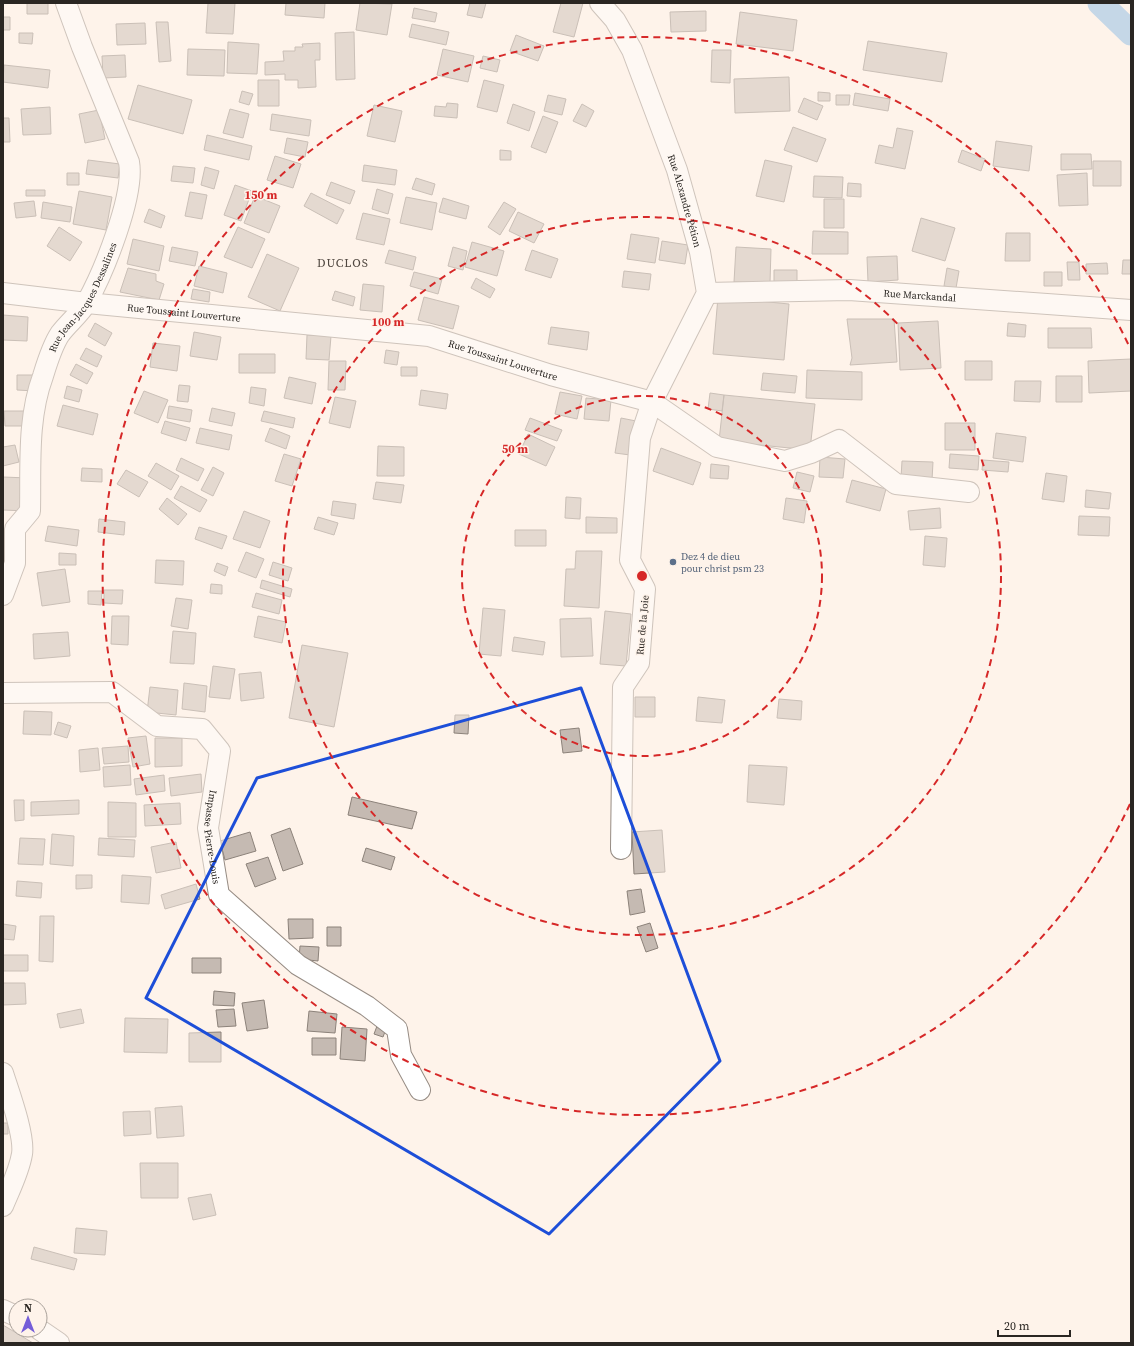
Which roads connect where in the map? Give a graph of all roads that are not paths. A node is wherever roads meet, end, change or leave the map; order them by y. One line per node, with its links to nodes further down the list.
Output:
1 (66, 3): 5 (street, Rue Jean-Jacques Dessalines)
2 (600, 3): 4 (street, Rue Alexandre Pétion)
3 (3, 293): 5 (street, Rue Toussaint Louverture)
4 (707, 293): 6 (street, Rue Marckandal); 7 (street)
5 (86, 304): 7 (street, Rue Toussaint Louverture); 9 (street, Rue Jean-Jacques Dessalines)
6 (1131, 310)
7 (652, 402): 8 (street, Rue Toussaint Louverture); 11 (street, Rue de la Joie)
8 (968, 492)
9 (3, 591)
10 (3, 694): 13 (street, Impasse Pierre-Louis)
11 (621, 849)
12 (3, 1073): 14 (street)
13 (420, 1090)
14 (9, 1173): 15 (street)
15 (3, 1206)
16 (48, 1335): 17 (street)
17 (59, 1343)

